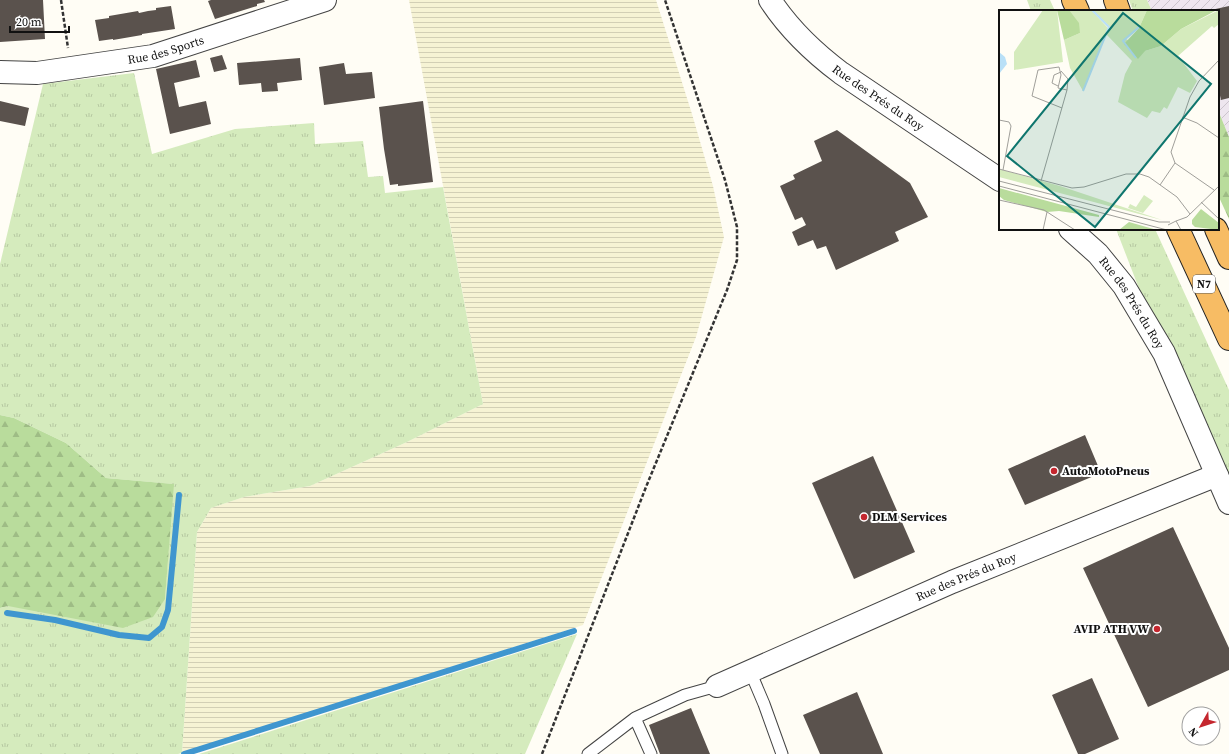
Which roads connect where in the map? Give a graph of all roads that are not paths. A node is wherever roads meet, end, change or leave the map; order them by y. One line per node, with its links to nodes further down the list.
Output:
1 (325, 0): 5 (street, Rue des Sports)
2 (770, 0): 9 (street, Rue des Prés du Roy)
3 (1073, 0): 6 (highway)
4 (1115, 0): 7 (highway)
5 (291, 6): 8 (street, Rue des Sports)
6 (1078, 10)
7 (1119, 10)
8 (0, 72)
9 (999, 179)
10 (1071, 230): 15 (street, Rue des Prés du Roy)
11 (1178, 230): 14 (highway, N7)
12 (1216, 230): 13 (highway)
13 (1229, 258)
14 (1229, 339)
15 (1217, 474): 16 (street, Rue des Prés du Roy); 17 (street, Rue des Prés du Roy)
16 (1229, 503)
17 (750, 671): 18 (street, Rue des Prés du Roy); 22 (lane)
18 (717, 686): 19 (lane)
19 (636, 718): 20 (lane); 21 (lane)
20 (588, 754)
21 (651, 754)
22 (782, 754)

